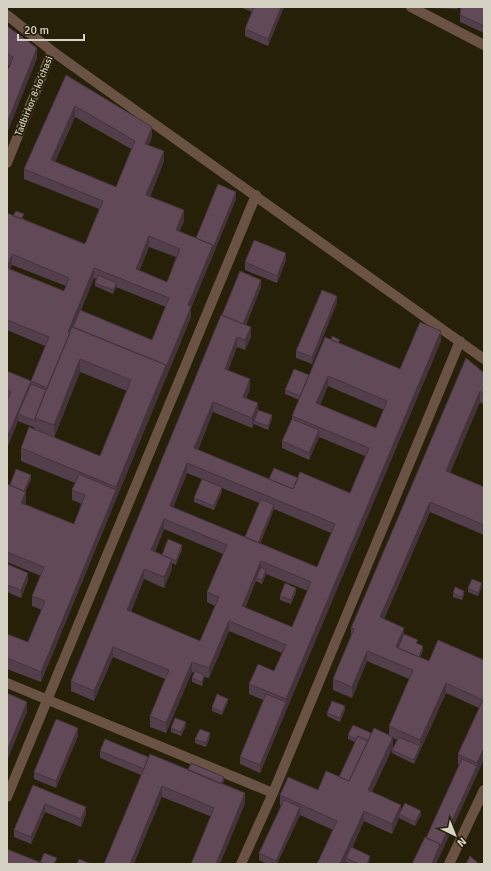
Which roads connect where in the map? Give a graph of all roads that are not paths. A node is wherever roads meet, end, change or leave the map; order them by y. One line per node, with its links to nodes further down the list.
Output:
1 (412, 7): 3 (street)
2 (7, 15): 4 (street)
3 (484, 45)
4 (52, 51): 5 (street, Tadbirkor 8-koʻchasi); 6 (street)
5 (7, 163)
6 (256, 195): 7 (street); 10 (street)
7 (460, 342): 8 (street); 12 (street)
8 (484, 359)
9 (7, 683): 10 (street)
10 (47, 699): 12 (street); 13 (street)
11 (484, 790): 15 (street)
12 (273, 793): 14 (street)
13 (7, 797)
14 (241, 864)
15 (449, 864)

